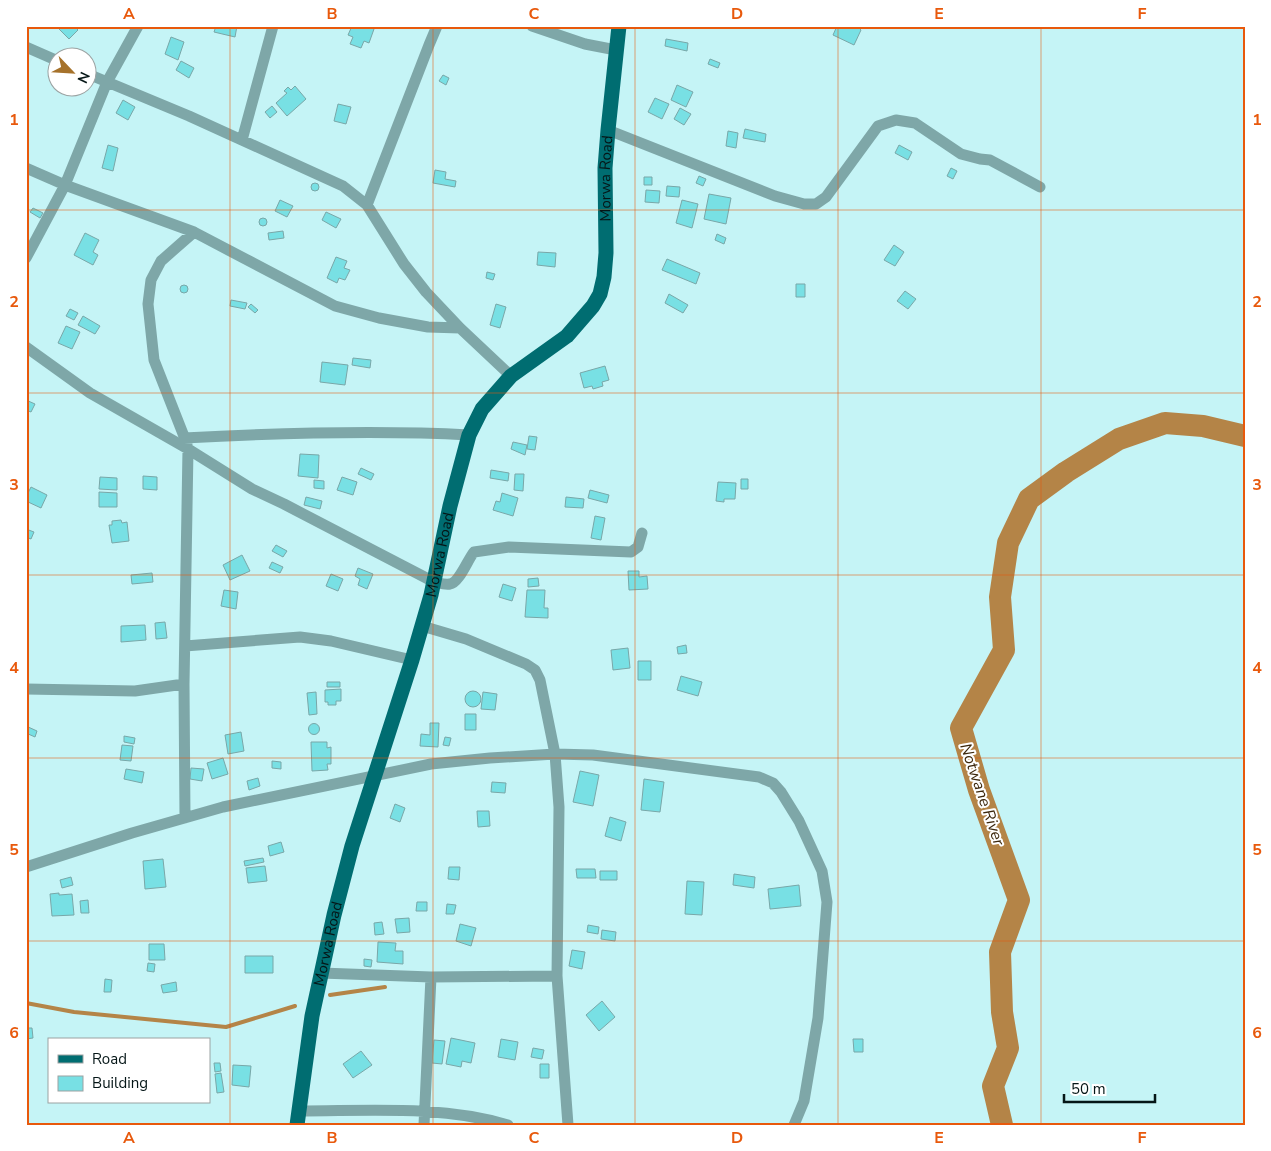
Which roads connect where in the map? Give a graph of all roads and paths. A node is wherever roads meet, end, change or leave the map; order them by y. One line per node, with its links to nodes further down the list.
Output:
1 (138, 26): 10 (street)
2 (273, 26): 12 (street)
3 (437, 26): 16 (street)
4 (532, 26): 7 (street)
5 (619, 26): 7 (main road, Morwa Road)
6 (26, 47): 8 (street)
7 (616, 50): 11 (main road, Morwa Road)
8 (48, 57)
9 (98, 78): 10 (street)
10 (107, 82): 12 (street); 14 (street)
11 (608, 130): 15 (street); 21 (main road, Morwa Road)
12 (242, 140): 16 (street)
13 (26, 168): 14 (street)
14 (65, 185): 17 (street); 18 (street)
15 (1040, 187)
16 (368, 205): 19 (street)
17 (194, 232): 19 (street); 23 (street)
18 (26, 258)
19 (460, 328): 21 (street)
20 (26, 347): 23 (street)
21 (511, 376): 22 (main road, Morwa Road)
22 (469, 435): 23 (street); 25 (main road, Morwa Road)
23 (186, 443): 25 (street); 27 (street)
24 (642, 533): 25 (street)
25 (434, 582): 26 (main road, Morwa Road)
26 (422, 626): 28 (main road, Morwa Road); 31 (street)
27 (184, 646): 28 (street); 29 (street)
28 (412, 660): 32 (main road, Morwa Road)
29 (184, 684): 30 (street); 33 (street)
30 (26, 689)
31 (555, 754): 32 (street); 36 (street); 43 (street)
32 (374, 776): 33 (street); 35 (main road, Morwa Road)
33 (185, 818): 34 (street)
34 (26, 867)
35 (321, 973): 37 (street); 39 (main road, Morwa Road)
36 (557, 976): 37 (street); 42 (street)
37 (431, 977): 38 (street)
38 (426, 1110): 39 (street); 40 (street); 41 (street)
39 (298, 1118)
40 (424, 1125)
41 (508, 1125)
42 (568, 1125)
43 (794, 1125)

